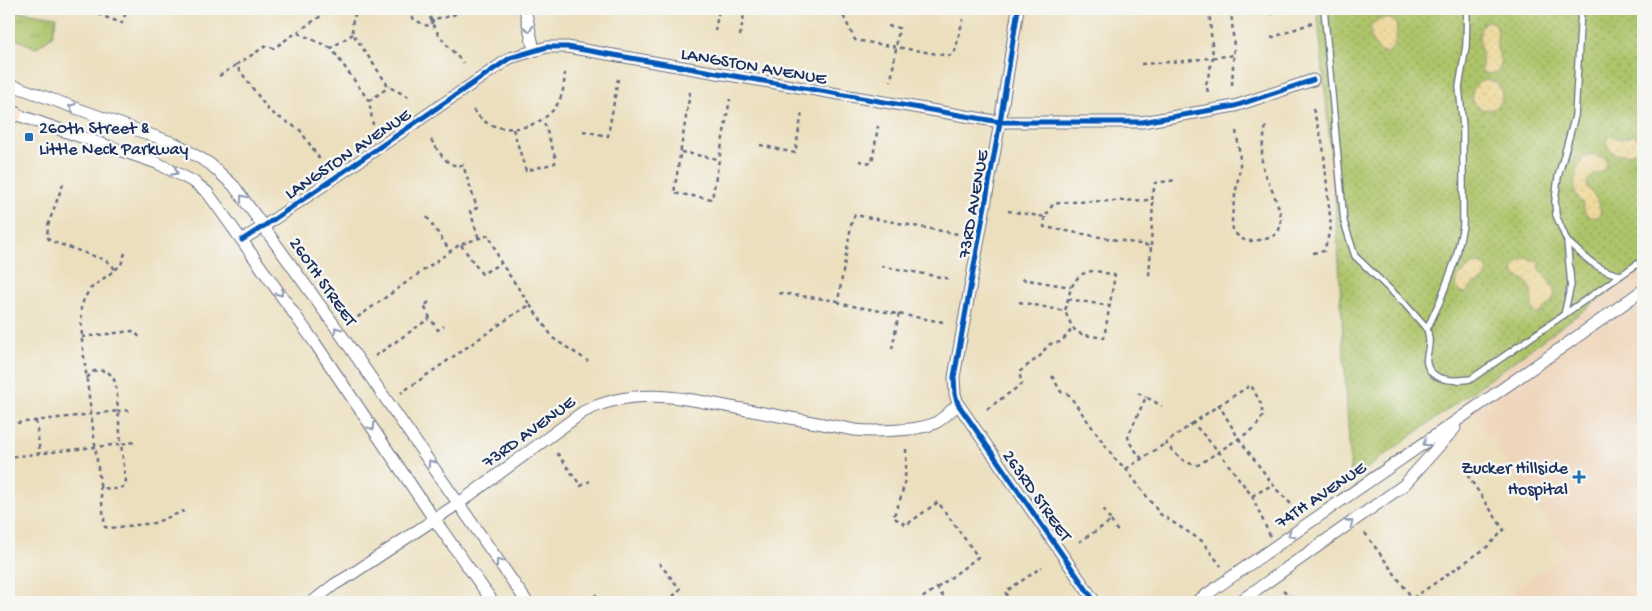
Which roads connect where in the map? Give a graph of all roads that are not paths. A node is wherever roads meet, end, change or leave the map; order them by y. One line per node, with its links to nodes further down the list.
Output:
1 (525, 9): 6 (street, one-way to 6)
2 (1018, 9): 10 (street, 73RD AVENUE)
3 (1324, 9): 18 (lane)
4 (1467, 9): 18 (lane)
5 (1581, 9): 13 (lane)
6 (534, 50): 10 (street, LANGSTON AVENUE); 11 (street, LANGSTON AVENUE)
7 (1313, 80): 10 (street, LANGSTON AVENUE)
8 (9, 84): 11 (street, 260TH STREET, one-way to 8)
9 (11, 113): 12 (street, one-way to 12)
10 (1000, 122): 19 (street, 73RD AVENUE)
11 (264, 226): 12 (street, LANGSTON AVENUE); 21 (street, 260TH STREET, one-way to 11)
12 (242, 240): 22 (street, one-way to 22)
13 (1567, 241): 15 (lane); 17 (lane)
14 (1643, 260): 15 (lane)
15 (1622, 275): 17 (lane)
16 (1643, 290): 20 (street, 74TH AVENUE)
17 (1564, 315): 18 (lane)
18 (1427, 329)
19 (958, 404): 21 (street, 73RD AVENUE); 26 (street, 263RD STREET)
20 (1466, 415): 27 (street, 74TH AVENUE, one-way to 27); 28 (street, 74TH AVENUE, one-way to 20)
21 (459, 503): 22 (street, 73RD AVENUE); 25 (street, 260TH STREET, one-way to 21)
22 (434, 519): 23 (street, 73RD AVENUE); 24 (street)
23 (312, 602)
24 (493, 602)
25 (527, 602)
26 (1096, 602)
27 (1196, 602)
28 (1239, 602)

